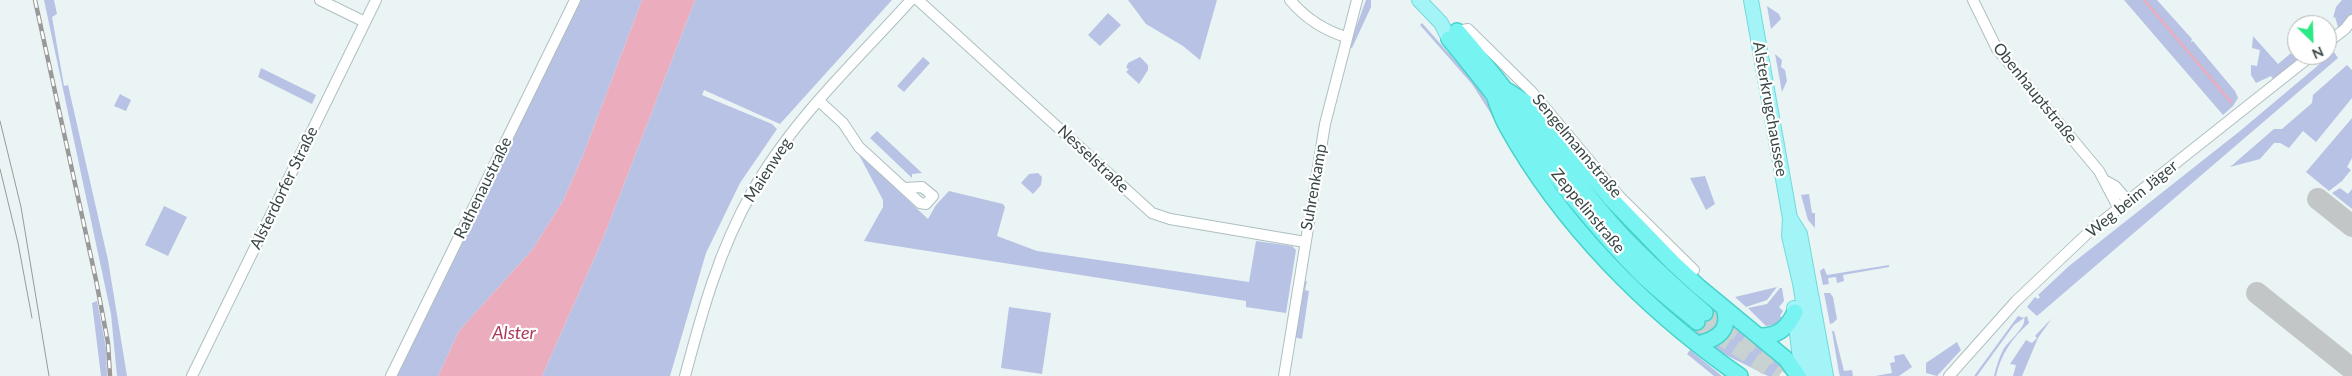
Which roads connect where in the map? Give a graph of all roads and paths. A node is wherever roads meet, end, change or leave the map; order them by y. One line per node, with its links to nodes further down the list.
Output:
1 (320, 0): 12 (street)
2 (376, 0): 12 (street, Alsterdorfer Straße)
3 (575, 0): 35 (street, Rathenaustraße)
4 (911, 0): 19 (street, Maienweg)
5 (918, 0): 25 (street, Nesselstraße)
6 (1290, 0): 15 (street)
7 (1357, 0): 15 (street, Suhrenkamp)
8 (1419, 0): 13 (main road, Sengelmannstraße)
9 (1751, 0): 24 (main road, Alsterkrugchaussee)
10 (1973, 0): 20 (street, Obenhauptstraße)
11 (2352, 20): 14 (street)
12 (365, 22): 34 (street, Alsterdorfer Straße)
13 (1453, 35): 17 (highway, Sengelmannstraße); 18 (highway, Sengelmannstraße); 26 (street, Sengelmannstraße)
14 (2337, 35)
15 (1346, 38): 25 (street, Suhrenkamp)
16 (2300, 65): 22 (street, Weg beim Jäger)
17 (1492, 89): 18 (highway, Zeppelinstraße); 32 (highway)
18 (1508, 91): 28 (highway)
19 (819, 101): 21 (street); 36 (street, Maienweg)
20 (2106, 182): 22 (street, Obenhauptstraße); 23 (street, Obenhauptstraße)
21 (904, 188)
22 (2129, 202): 23 (street, Weg beim Jäger)
23 (2119, 209): 33 (street, Weg beim Jäger)
24 (1790, 218): 27 (main road, Alsterkrugchaussee); 42 (main road, Alsterkrugchaussee)
25 (1305, 242): 37 (street, Suhrenkamp)
26 (1694, 270): 28 (highway)
27 (1800, 283): 30 (main road, Alsterkrugchaussee); 41 (main road, Alsterkrugchaussee)
28 (1699, 287): 29 (highway)
29 (1724, 308): 31 (highway); 32 (highway)
30 (1795, 312): 31 (highway); 40 (main road, Alsterkrugchaussee)
31 (1758, 336): 39 (highway)
32 (1698, 344): 38 (highway)
33 (1966, 358): 43 (street, Weg beim Jäger); 44 (street, Weg beim Jäger)
34 (192, 376)
35 (391, 376)
36 (685, 376)
37 (1284, 376)
38 (1740, 376)
39 (1798, 376)
40 (1802, 376)
41 (1815, 376)
42 (1826, 376)
43 (1949, 376)
44 (1958, 376)

